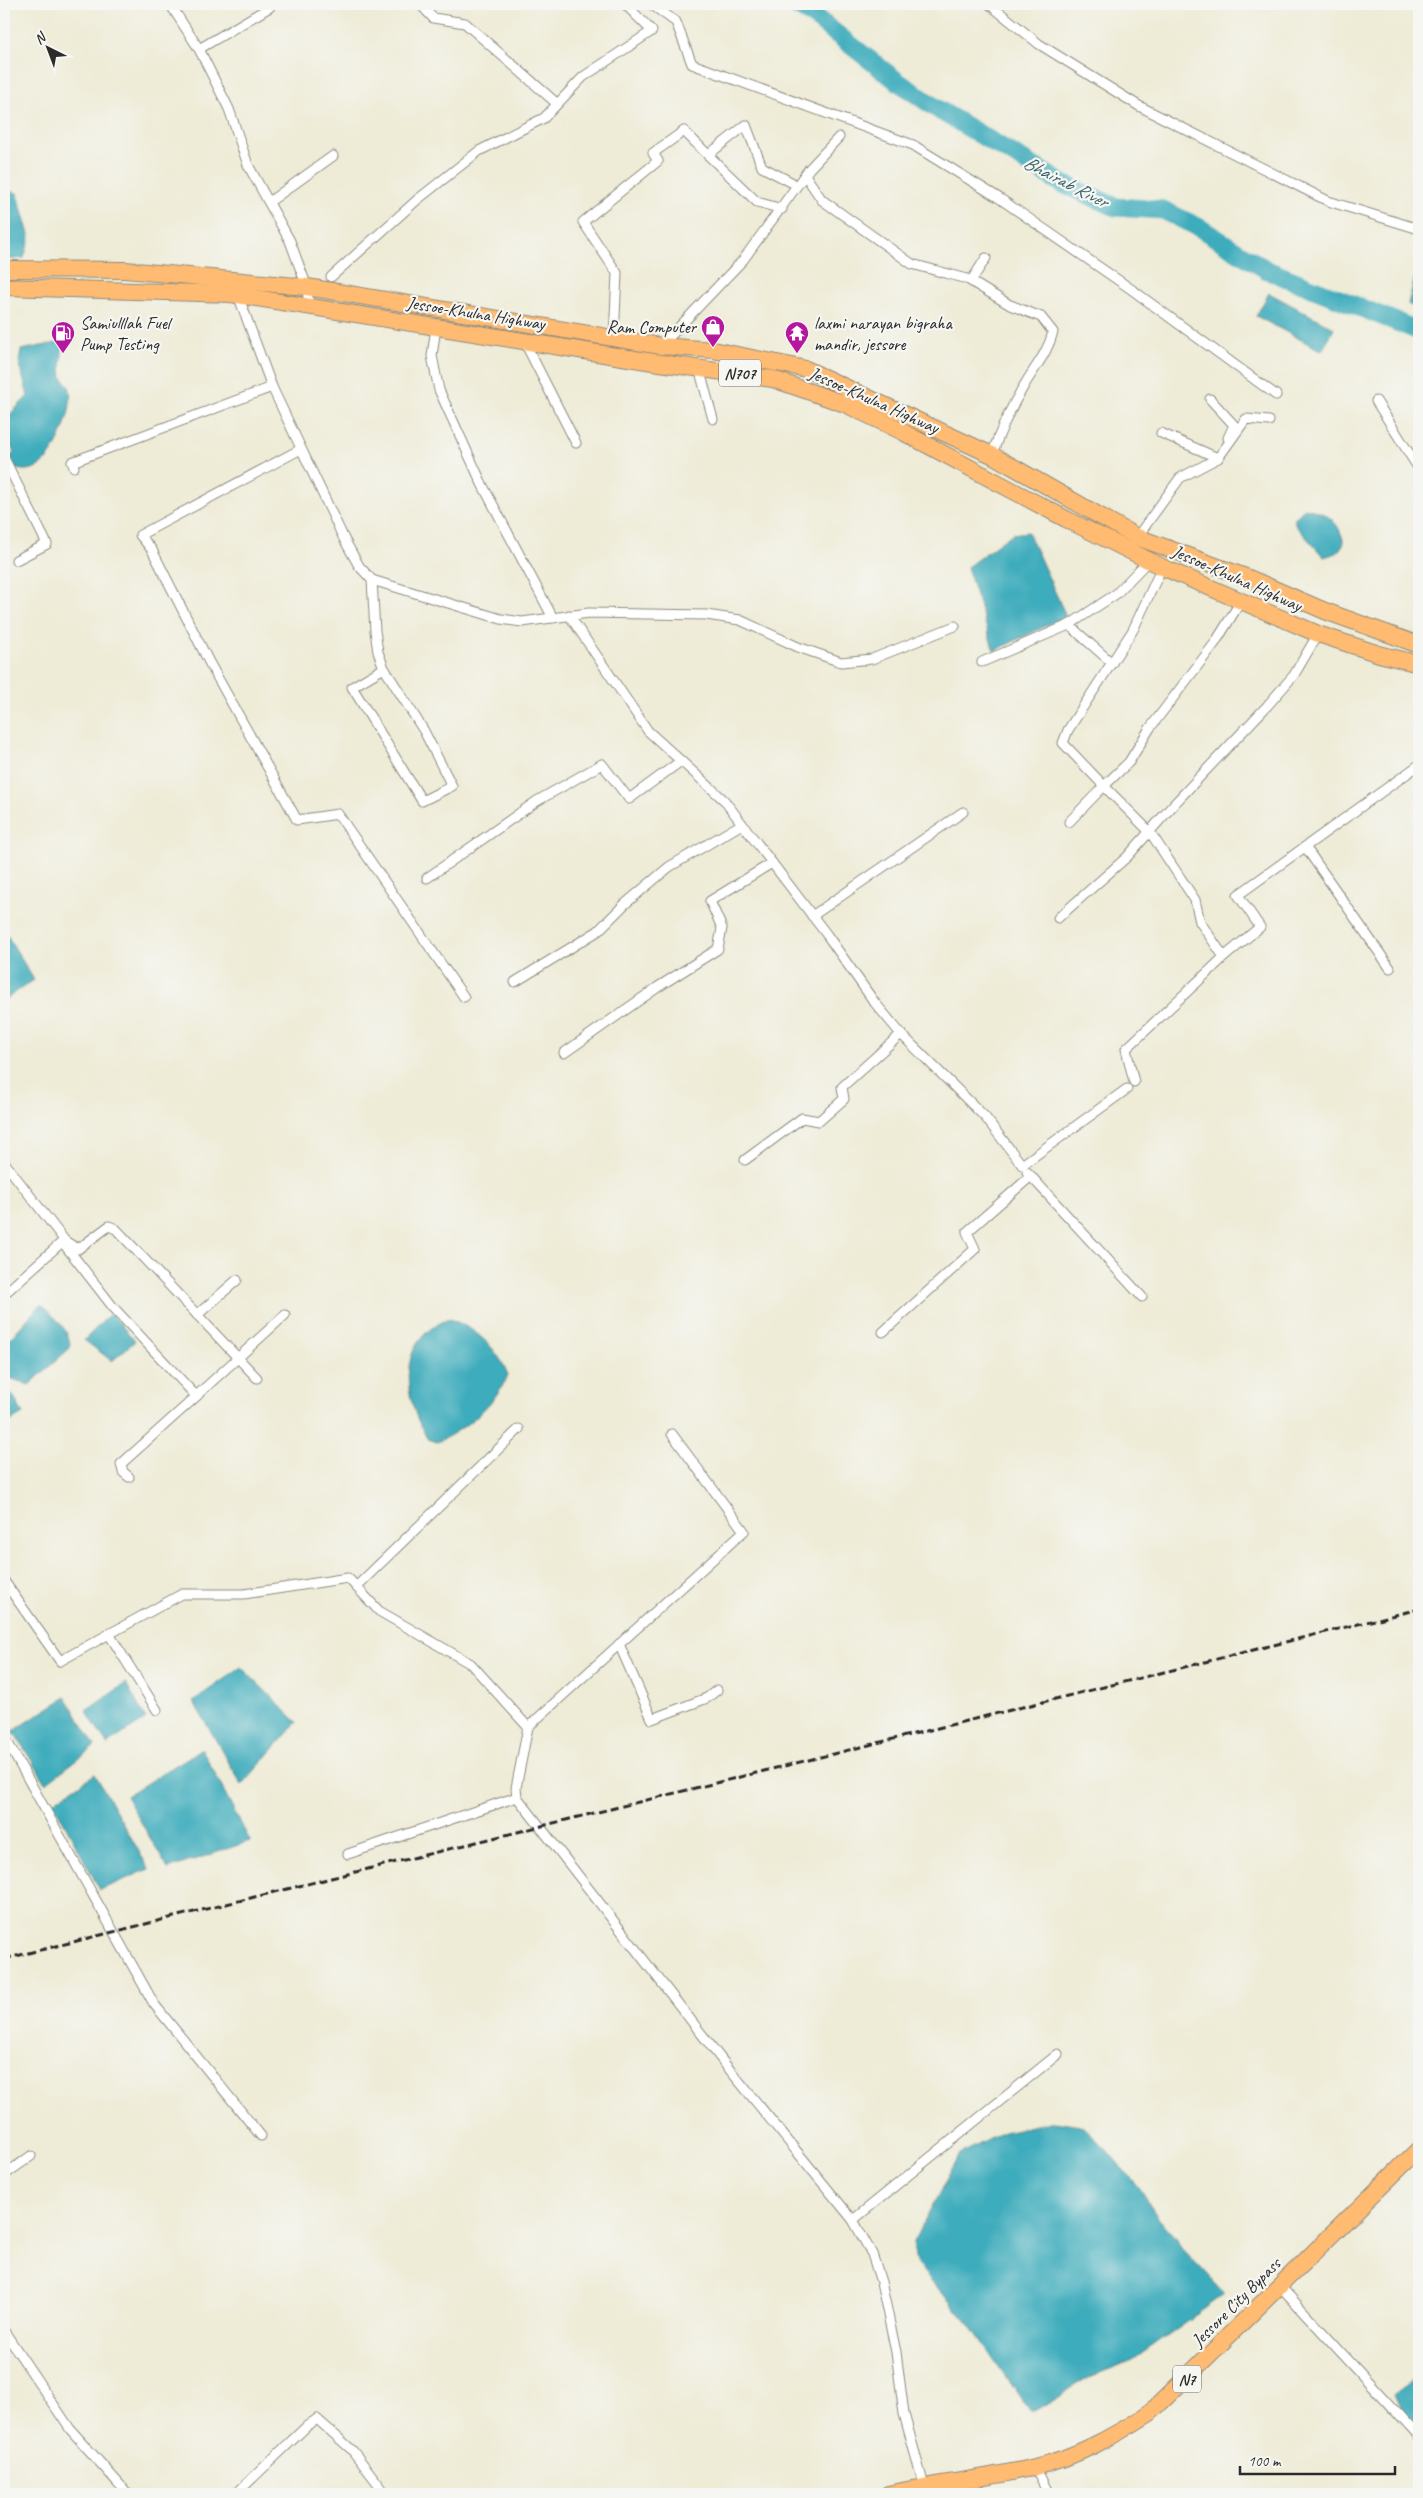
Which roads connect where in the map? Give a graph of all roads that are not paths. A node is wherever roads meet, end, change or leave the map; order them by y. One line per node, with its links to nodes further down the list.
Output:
1 (170, 4): 7 (street)
2 (420, 4): 8 (street)
3 (624, 4): 19 (street)
4 (651, 4): 31 (street)
5 (989, 4): 16 (street)
6 (270, 7): 7 (street)
7 (199, 49): 14 (street)
8 (554, 100)
9 (839, 137): 12 (street)
10 (708, 155): 13 (street); 15 (street); 26 (street)
11 (333, 156): 14 (street)
12 (805, 175): 15 (street); 20 (street)
13 (791, 182)
14 (269, 202): 22 (street)
15 (782, 209): 28 (street)
16 (1419, 229)
17 (986, 258): 20 (street)
18 (4, 269): 22 (highway, Jessoe-Khulna Highway / N707)
19 (331, 277)
20 (971, 281): 39 (street)
21 (4, 287): 23 (highway, Jessoe-Khulna Highway / N707)
22 (306, 287): 24 (street); 26 (highway, Jessoe-Khulna Highway / N707)
23 (238, 295): 24 (highway, Jessoe-Khulna Highway / N707); 30 (street)
24 (309, 307): 25 (highway, Jessoe-Khulna Highway / N707)
25 (436, 327): 27 (highway, Jessoe-Khulna Highway / N707); 51 (street)
26 (614, 338): 28 (highway, Jessoe-Khulna Highway / N707)
27 (524, 341): 29 (highway, Jessoe-Khulna Highway / N707); 37 (street)
28 (661, 346): 39 (highway, Jessoe-Khulna Highway / N707)
29 (699, 368): 34 (street); 47 (highway, Jessoe-Khulna Highway / N707)
30 (272, 387): 38 (street); 42 (street)
31 (1276, 395)
32 (1210, 399): 41 (street)
33 (1376, 401): 43 (street)
34 (713, 419)
35 (1270, 421): 41 (street)
36 (1161, 433): 41 (street)
37 (576, 443)
38 (301, 448): 48 (street); 75 (street)
39 (992, 456): 44 (highway, Jessoe-Khulna Highway / N707)
40 (4, 458): 45 (street)
41 (1218, 458): 44 (street)
42 (74, 467)
43 (1419, 469)
44 (1137, 537): 55 (highway, Jessoe-Khulna Highway / N707)
45 (16, 560)
46 (1144, 565): 52 (street)
47 (1162, 567): 49 (highway, Jessoe-Khulna Highway / N707); 57 (street)
48 (372, 580): 51 (street); 59 (street)
49 (1241, 601): 54 (highway, Jessoe-Khulna Highway / N707); 62 (street)
50 (569, 615): 51 (street); 53 (street); 60 (street)
51 (553, 618)
52 (1069, 624): 56 (street); 57 (street)
53 (955, 626)
54 (1318, 634): 58 (highway, Jessoe-Khulna Highway / N707); 66 (street)
55 (1419, 645)
56 (982, 662)
57 (1112, 663): 62 (street)
58 (1419, 664)
59 (384, 668): 59 (street)
60 (681, 761): 65 (street); 69 (street)
61 (1419, 765): 67 (street)
62 (1104, 786): 64 (street); 66 (street)
63 (963, 812): 70 (street)
64 (1069, 822)
65 (742, 824): 68 (street); 74 (street)
66 (1150, 832): 71 (street); 72 (street)
67 (1306, 848): 72 (street); 73 (street)
68 (772, 862): 70 (street); 77 (street)
69 (427, 878)
70 (812, 916): 76 (street)
71 (1058, 918)
72 (1224, 957): 78 (street)
73 (1390, 968)
74 (515, 982)
75 (464, 997)
76 (902, 1034): 80 (street); 82 (street)
77 (564, 1053)
78 (1134, 1082)
79 (1127, 1089): 82 (street)
80 (745, 1160)
81 (4, 1162): 87 (street)
82 (1022, 1166): 83 (street)
83 (1031, 1176): 86 (street); 89 (street)
84 (237, 1280): 87 (street)
85 (4, 1294): 92 (street)
86 (1142, 1298)
87 (197, 1315): 90 (street)
88 (285, 1315): 90 (street)
89 (883, 1332)
90 (237, 1358): 91 (street); 92 (street)
91 (257, 1378)
92 (198, 1395): 95 (street)
93 (519, 1429): 97 (street)
94 (672, 1434): 99 (street)
95 (129, 1477)
96 (4, 1580): 98 (street)
97 (356, 1587): 98 (street); 102 (street)
98 (108, 1634): 101 (street)
99 (619, 1644): 100 (street); 102 (street)
100 (717, 1690)
101 (157, 1710)
102 (528, 1727): 104 (street)
103 (4, 1736): 107 (street)
104 (517, 1797): 105 (street); 111 (street)
105 (348, 1854)
106 (1058, 2054): 111 (street)
107 (261, 2136)
108 (1419, 2149): 112 (highway, Jessore City Bypass / N7)
109 (31, 2156): 110 (street)
110 (4, 2175)
111 (853, 2220): 116 (street)
112 (1280, 2286): 114 (street); 115 (highway, Jessore City Bypass / N7)
113 (4, 2332): 117 (street)
114 (1419, 2437)
115 (1035, 2467): 116 (highway, Jessore City Bypass / N7); 121 (street)
116 (924, 2486): 120 (highway, Jessore City Bypass / N7)
117 (128, 2494)
118 (236, 2494): 119 (street)
119 (386, 2494)
120 (888, 2494)
121 (1049, 2494)

